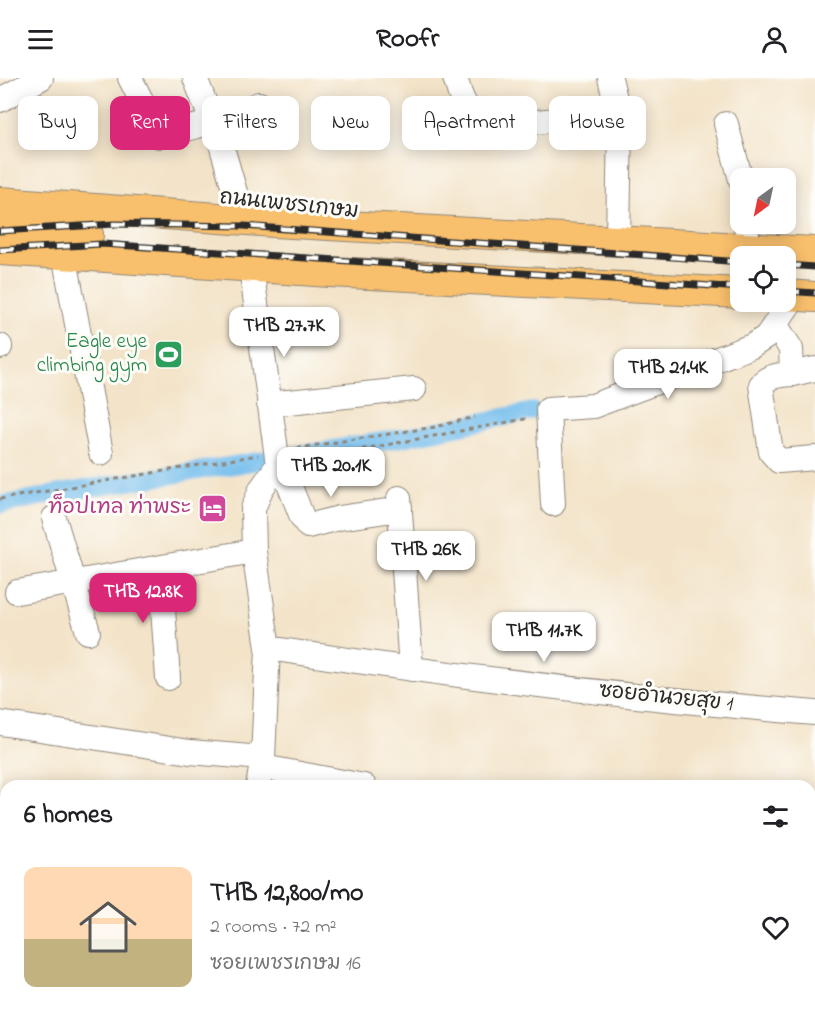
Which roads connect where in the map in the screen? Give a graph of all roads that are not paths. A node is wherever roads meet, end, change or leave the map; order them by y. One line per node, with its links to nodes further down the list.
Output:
1 (130, 78): 11 (street)
2 (195, 78): 6 (street)
3 (455, 78): 9 (street)
4 (610, 78): 7 (street)
5 (36, 79): 8 (street)
6 (202, 96)
7 (614, 96)
8 (0, 100)
9 (549, 122)
10 (726, 124): 14 (street)
11 (202, 125)
12 (223, 150): 16 (street)
13 (619, 150): 22 (street)
14 (738, 168)
15 (0, 183): 16 (main road, ถนนเพชรเกษม)
16 (237, 199): 21 (main road, ถนนเพชรเกษม)
17 (0, 202): 18 (main road, ถนนเพชรเกษม)
18 (95, 222): 19 (main road, ถนนเพชรเกษม); 21 (main road, ถนนเพชรเกษม); 27 (main road, ถนนเพชรเกษม)
19 (0, 228)
20 (747, 236): 22 (main road, ถนนเพชรเกษม); 24 (main road, ถนนเพชรเกษม)
21 (576, 238): 22 (main road, ถนนเพชรเกษม)
22 (618, 241)
23 (0, 250): 25 (main road, ถนนเพชรเกษม)
24 (815, 252)
25 (64, 254): 26 (main road, ถนนเพชรเกษม); 34 (street)
26 (251, 267): 27 (main road, ถนนเพชรเกษม); 33 (street)
27 (572, 283): 28 (main road, ถนนเพชรเกษม)
28 (730, 292)
29 (799, 296): 30 (street)
30 (775, 324): 31 (street); 37 (street)
31 (804, 371): 35 (street)
32 (414, 389): 33 (street)
33 (269, 404): 36 (street)
34 (101, 453)
35 (815, 458)
36 (277, 459): 39 (street); 45 (street)
37 (554, 504)
38 (54, 518): 41 (street)
39 (254, 551): 40 (street); 44 (street)
40 (160, 568): 41 (street); 46 (street)
41 (74, 583): 42 (street); 43 (street)
42 (17, 592)
43 (88, 632)
44 (268, 648): 45 (street, ซอยอำนวยสุข 1); 49 (street)
45 (411, 669): 47 (street, ซอยอำนวยสุข 1)
46 (168, 678)
47 (815, 713)
48 (0, 723): 49 (street)
49 (261, 770): 50 (street)
50 (325, 780)

